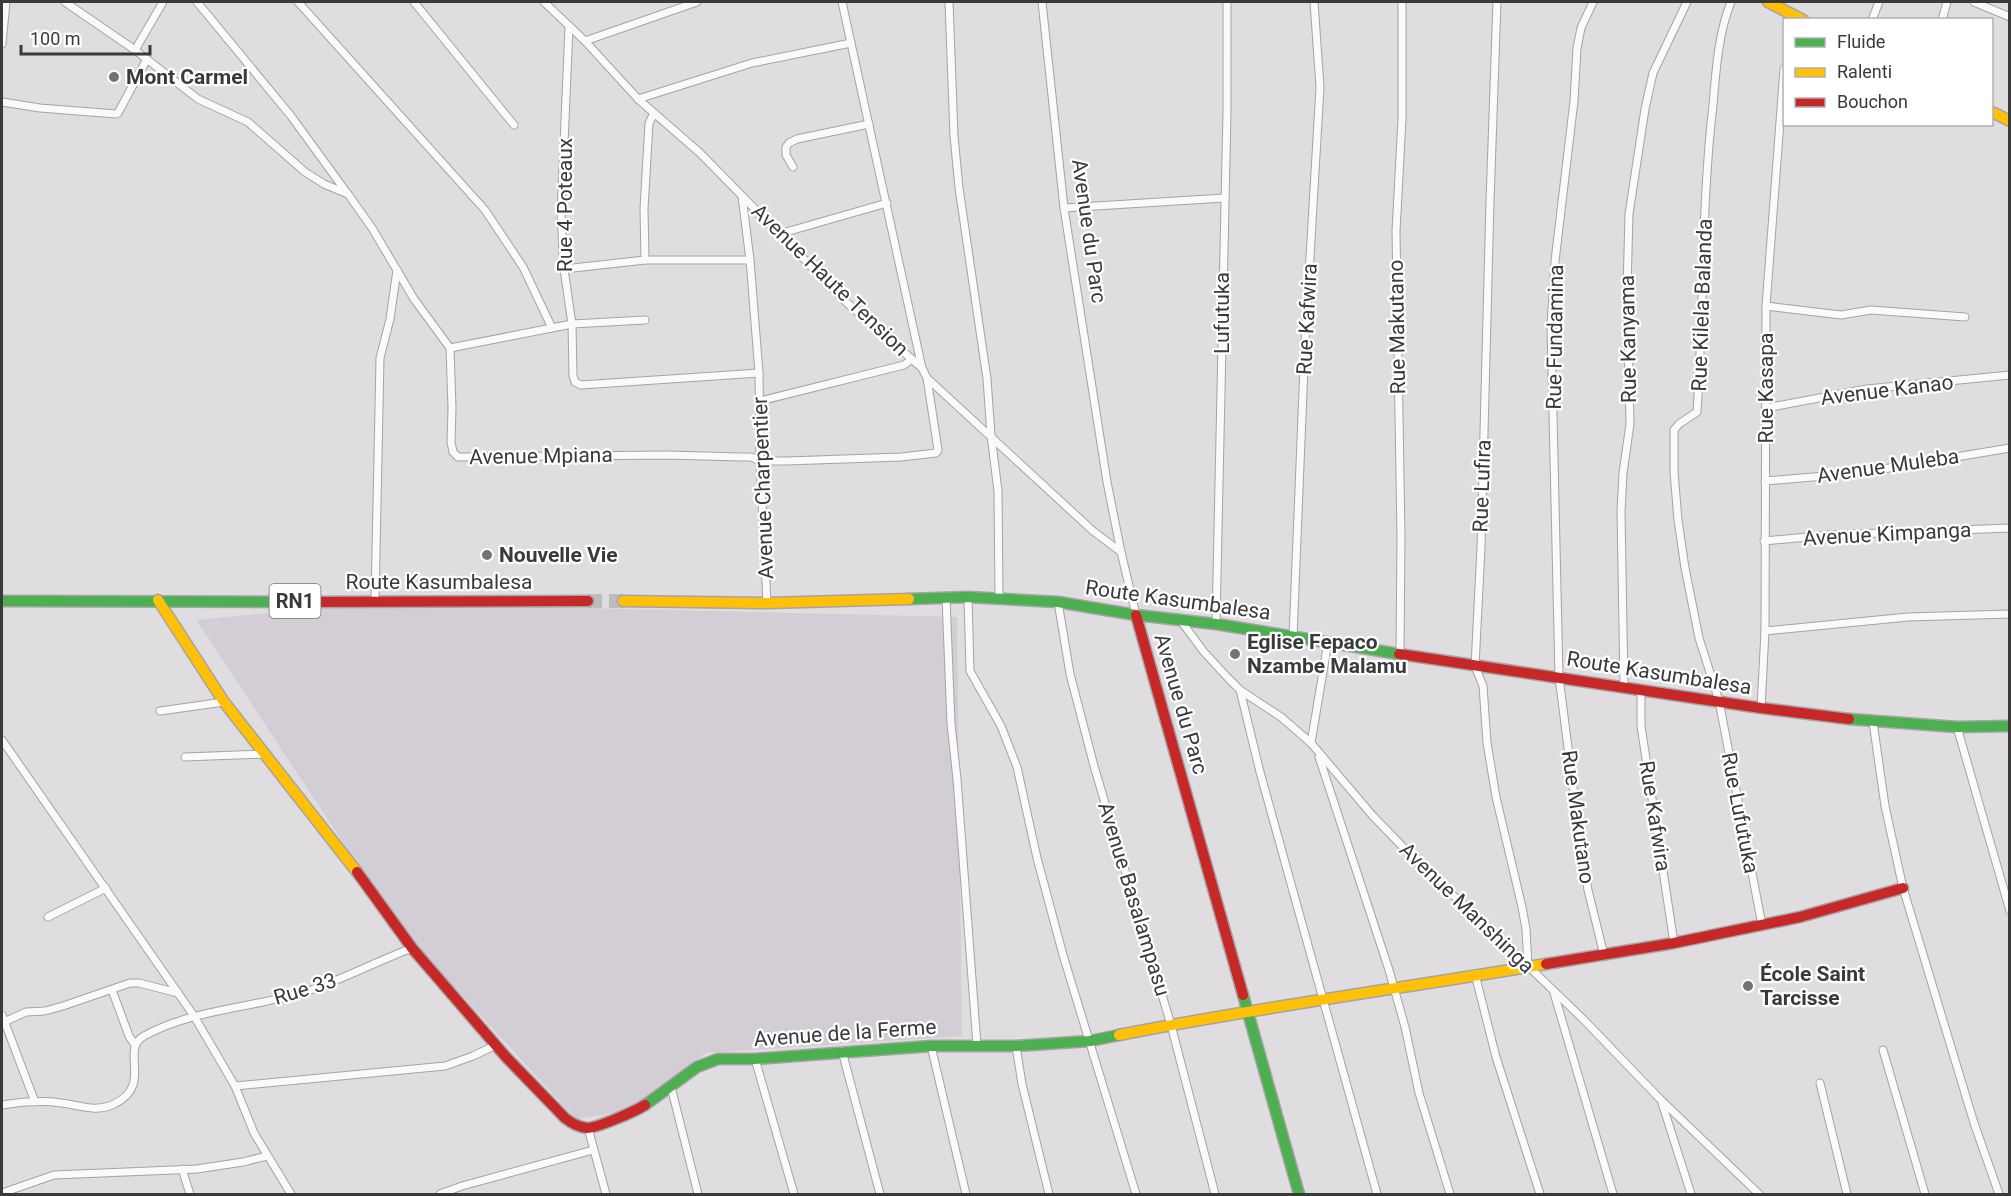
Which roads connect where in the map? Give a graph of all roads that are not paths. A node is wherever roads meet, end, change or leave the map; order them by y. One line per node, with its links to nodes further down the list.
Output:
1 (6, 2): 30 (street)
2 (65, 2): 31 (street)
3 (163, 2): 31 (street)
4 (197, 2): 42 (street)
5 (298, 2): 56 (street)
6 (414, 2): 40 (street)
7 (544, 2): 27 (street, Avenue Haute Tension)
8 (697, 2): 28 (street)
9 (842, 2): 29 (street)
10 (949, 2): 66 (street)
11 (1042, 2): 46 (street, Avenue du Parc)
12 (1227, 2): 44 (street, Lufutuka)
13 (1314, 2): 88 (street, Rue Kafwira)
14 (1402, 2): 90 (street, Rue Makutano)
15 (1497, 2): 91 (street, Rue Lufira)
16 (1593, 2): 92 (street, Rue Fundamina)
17 (1687, 2): 93 (street, Rue Kanyama)
18 (1731, 2): 96 (street, Rue Kilela Balanda)
19 (1768, 2): 24 (main road)
20 (1879, 2): 25 (street)
21 (1947, 2): 26 (street)
22 (1974, 2): 23 (street)
23 (2010, 17)
24 (1799, 18)
25 (1873, 18)
26 (1943, 18)
27 (569, 27): 28 (street, Avenue Haute Tension); 50 (street, Rue 4 Poteaux)
28 (585, 41): 34 (street, Avenue Haute Tension)
29 (851, 43): 34 (street); 39 (street)
30 (2, 44)
31 (135, 50): 32 (street)
32 (147, 58): 35 (street); 42 (street)
33 (1783, 94): 52 (street, Rue Kasapa)
34 (638, 99): 37 (street, Avenue Haute Tension)
35 (2, 102)
36 (1993, 112): 38 (main road)
37 (654, 113): 43 (street, Avenue Haute Tension); 48 (street)
38 (2010, 121)
39 (869, 124): 41 (street); 45 (street)
40 (514, 125)
41 (793, 167)
42 (348, 194): 51 (street)
43 (742, 195): 47 (street, Avenue Haute Tension); 49 (street, Avenue Charpentier)
44 (1224, 198): 46 (street); 86 (street, Lufutuka)
45 (887, 203): 47 (street); 59 (street)
46 (1064, 208): 72 (street, Avenue du Parc)
47 (779, 234): 58 (street, Avenue Haute Tension)
48 (645, 260): 49 (street); 50 (street)
49 (750, 260): 60 (street, Avenue Charpentier)
50 (564, 269): 55 (street, Rue 4 Poteaux)
51 (397, 270): 57 (street); 78 (street)
52 (1766, 306): 53 (street); 65 (street, Rue Kasapa)
53 (1965, 317)
54 (645, 320): 55 (street)
55 (572, 324): 56 (street); 63 (street, Rue 4 Poteaux)
56 (552, 328): 57 (street)
57 (450, 348): 68 (street, Avenue Mpiana)
58 (912, 359): 59 (street, Avenue Haute Tension); 64 (street)
59 (922, 368): 62 (street, Avenue Haute Tension)
60 (759, 373): 63 (street, Avenue Charpentier); 64 (street, Avenue Charpentier)
61 (2010, 375): 65 (street, Avenue Kanao)
62 (927, 378): 66 (street, Avenue Haute Tension); 68 (street, Avenue Mpiana)
63 (575, 382)
64 (760, 401): 68 (street, Avenue Charpentier)
65 (1766, 408): 69 (street, Rue Kasapa)
66 (991, 435): 72 (street, Avenue Haute Tension); 75 (street)
67 (2010, 448): 69 (street, Avenue Muleba)
68 (760, 461): 82 (street, Avenue Charpentier)
69 (1765, 481): 71 (street, Rue Kasapa)
70 (2010, 528): 71 (street, Avenue Kimpanga)
71 (1764, 541): 87 (street, Rue Kasapa)
72 (1121, 552): 84 (street, Avenue du Parc)
73 (946, 597): 74 (main road, Route Kasumbalesa); 82 (main road, Route Kasumbalesa); 129 (street)
74 (968, 597): 75 (main road, Route Kasumbalesa); 127 (street)
75 (999, 598): 81 (main road, Route Kasumbalesa)
76 (158, 600): 77 (main road, Route Kasumbalesa / RN1); 78 (main road, Route Kasumbalesa / RN1); 97 (main road)
77 (2, 601)
78 (375, 601): 79 (main road, Route Kasumbalesa / RN1)
79 (588, 601)
80 (623, 601): 82 (main road, Route Kasumbalesa)
81 (1058, 602): 84 (main road, Route Kasumbalesa); 126 (street, Avenue Basalampasu)
82 (767, 603)
83 (2010, 614): 87 (street)
84 (1136, 615): 85 (main road, Route Kasumbalesa); 123 (main road, Avenue du Parc)
85 (1181, 620): 86 (main road, Route Kasumbalesa); 95 (street, Avenue Manshinga)
86 (1216, 624): 88 (main road, Route Kasumbalesa)
87 (1765, 631): 98 (street, Rue Kasapa)
88 (1293, 637): 89 (main road, Route Kasumbalesa)
89 (1328, 642): 90 (main road, Route Kasumbalesa); 104 (street)
90 (1400, 652): 91 (main road, Route Kasumbalesa)
91 (1475, 666): 92 (main road, Route Kasumbalesa); 116 (street, Rue Lufira)
92 (1559, 677): 93 (main road, Route Kasumbalesa); 115 (street, Rue Makutano)
93 (1624, 686): 94 (main road, Route Kasumbalesa)
94 (1641, 689): 96 (main road, Route Kasumbalesa); 113 (street, Rue Kafwira)
95 (1240, 690): 104 (street, Avenue Manshinga); 122 (street)
96 (1719, 701): 98 (main road, Route Kasumbalesa); 112 (street, Rue Lufutuka)
97 (224, 702): 99 (street); 106 (main road)
98 (1761, 708): 100 (main road, Route Kasumbalesa)
99 (160, 711)
100 (1873, 722): 102 (main road, Route Kasumbalesa); 109 (street)
101 (2010, 726): 102 (main road, Route Kasumbalesa)
102 (1957, 727): 110 (street)
103 (2, 740): 108 (street)
104 (1311, 743): 105 (street, Avenue Manshinga)
105 (1317, 753): 116 (street, Avenue Manshinga); 118 (street)
106 (265, 754): 107 (street); 114 (main road)
107 (185, 757)
108 (106, 888): 111 (street); 121 (street)
109 (1903, 888): 112 (main road, Avenue de la Ferme); 167 (street)
110 (2010, 911)
111 (48, 917)
112 (1762, 925): 113 (main road, Avenue de la Ferme)
113 (1674, 943): 115 (main road, Avenue de la Ferme)
114 (412, 948): 124 (street, Rue 33); 130 (main road)
115 (1604, 955): 116 (main road, Avenue de la Ferme)
116 (1528, 966): 117 (main road, Avenue de la Ferme); 120 (street, Avenue Manshinga)
117 (1474, 974): 118 (main road, Avenue de la Ferme); 161 (street)
118 (1394, 988): 122 (main road, Avenue de la Ferme); 160 (street)
119 (112, 990): 121 (street); 125 (street); 128 (street)
120 (1553, 991): 139 (street, Avenue Manshinga); 162 (street)
121 (178, 993): 124 (street)
122 (1323, 1000): 123 (main road, Avenue de la Ferme); 159 (street)
123 (1247, 1011): 126 (main road, Avenue de la Ferme); 158 (main road, Avenue du Parc)
124 (194, 1016): 128 (street, Rue 33); 137 (street)
125 (3, 1019): 140 (street)
126 (1171, 1025): 127 (main road, Avenue de la Ferme); 157 (street, Avenue Basalampasu)
127 (1090, 1041): 132 (main road, Avenue de la Ferme); 156 (street)
128 (135, 1045): 140 (street)
129 (977, 1045): 131 (main road, Avenue de la Ferme); 132 (main road, Avenue de la Ferme)
130 (496, 1046): 137 (street); 142 (main road)
131 (931, 1046): 134 (main road, Avenue de la Ferme); 154 (street)
132 (1016, 1046): 155 (street)
133 (1883, 1050): 166 (street)
134 (842, 1051): 135 (main road, Avenue de la Ferme); 153 (street)
135 (755, 1059): 138 (main road, Avenue de la Ferme); 152 (street)
136 (1820, 1083): 165 (street)
137 (236, 1086): 144 (street)
138 (671, 1087): 142 (main road, Avenue de la Ferme); 151 (street)
139 (1660, 1099): 163 (street); 164 (street, Avenue Manshinga)
140 (35, 1102): 141 (street)
141 (2, 1105)
142 (588, 1128): 143 (street)
143 (593, 1150): 149 (street); 150 (street)
144 (267, 1156): 145 (street); 148 (street)
145 (182, 1169): 146 (street); 147 (street)
146 (2, 1193)
147 (190, 1194)
148 (291, 1194)
149 (440, 1194)
150 (606, 1194)
151 (698, 1194)
152 (794, 1194)
153 (880, 1194)
154 (966, 1194)
155 (1050, 1194)
156 (1136, 1194)
157 (1215, 1194)
158 (1299, 1194)
159 (1377, 1194)
160 (1450, 1194)
161 (1540, 1194)
162 (1613, 1194)
163 (1691, 1194)
164 (1759, 1194)
165 (1847, 1194)
166 (1925, 1194)
167 (1999, 1194)

